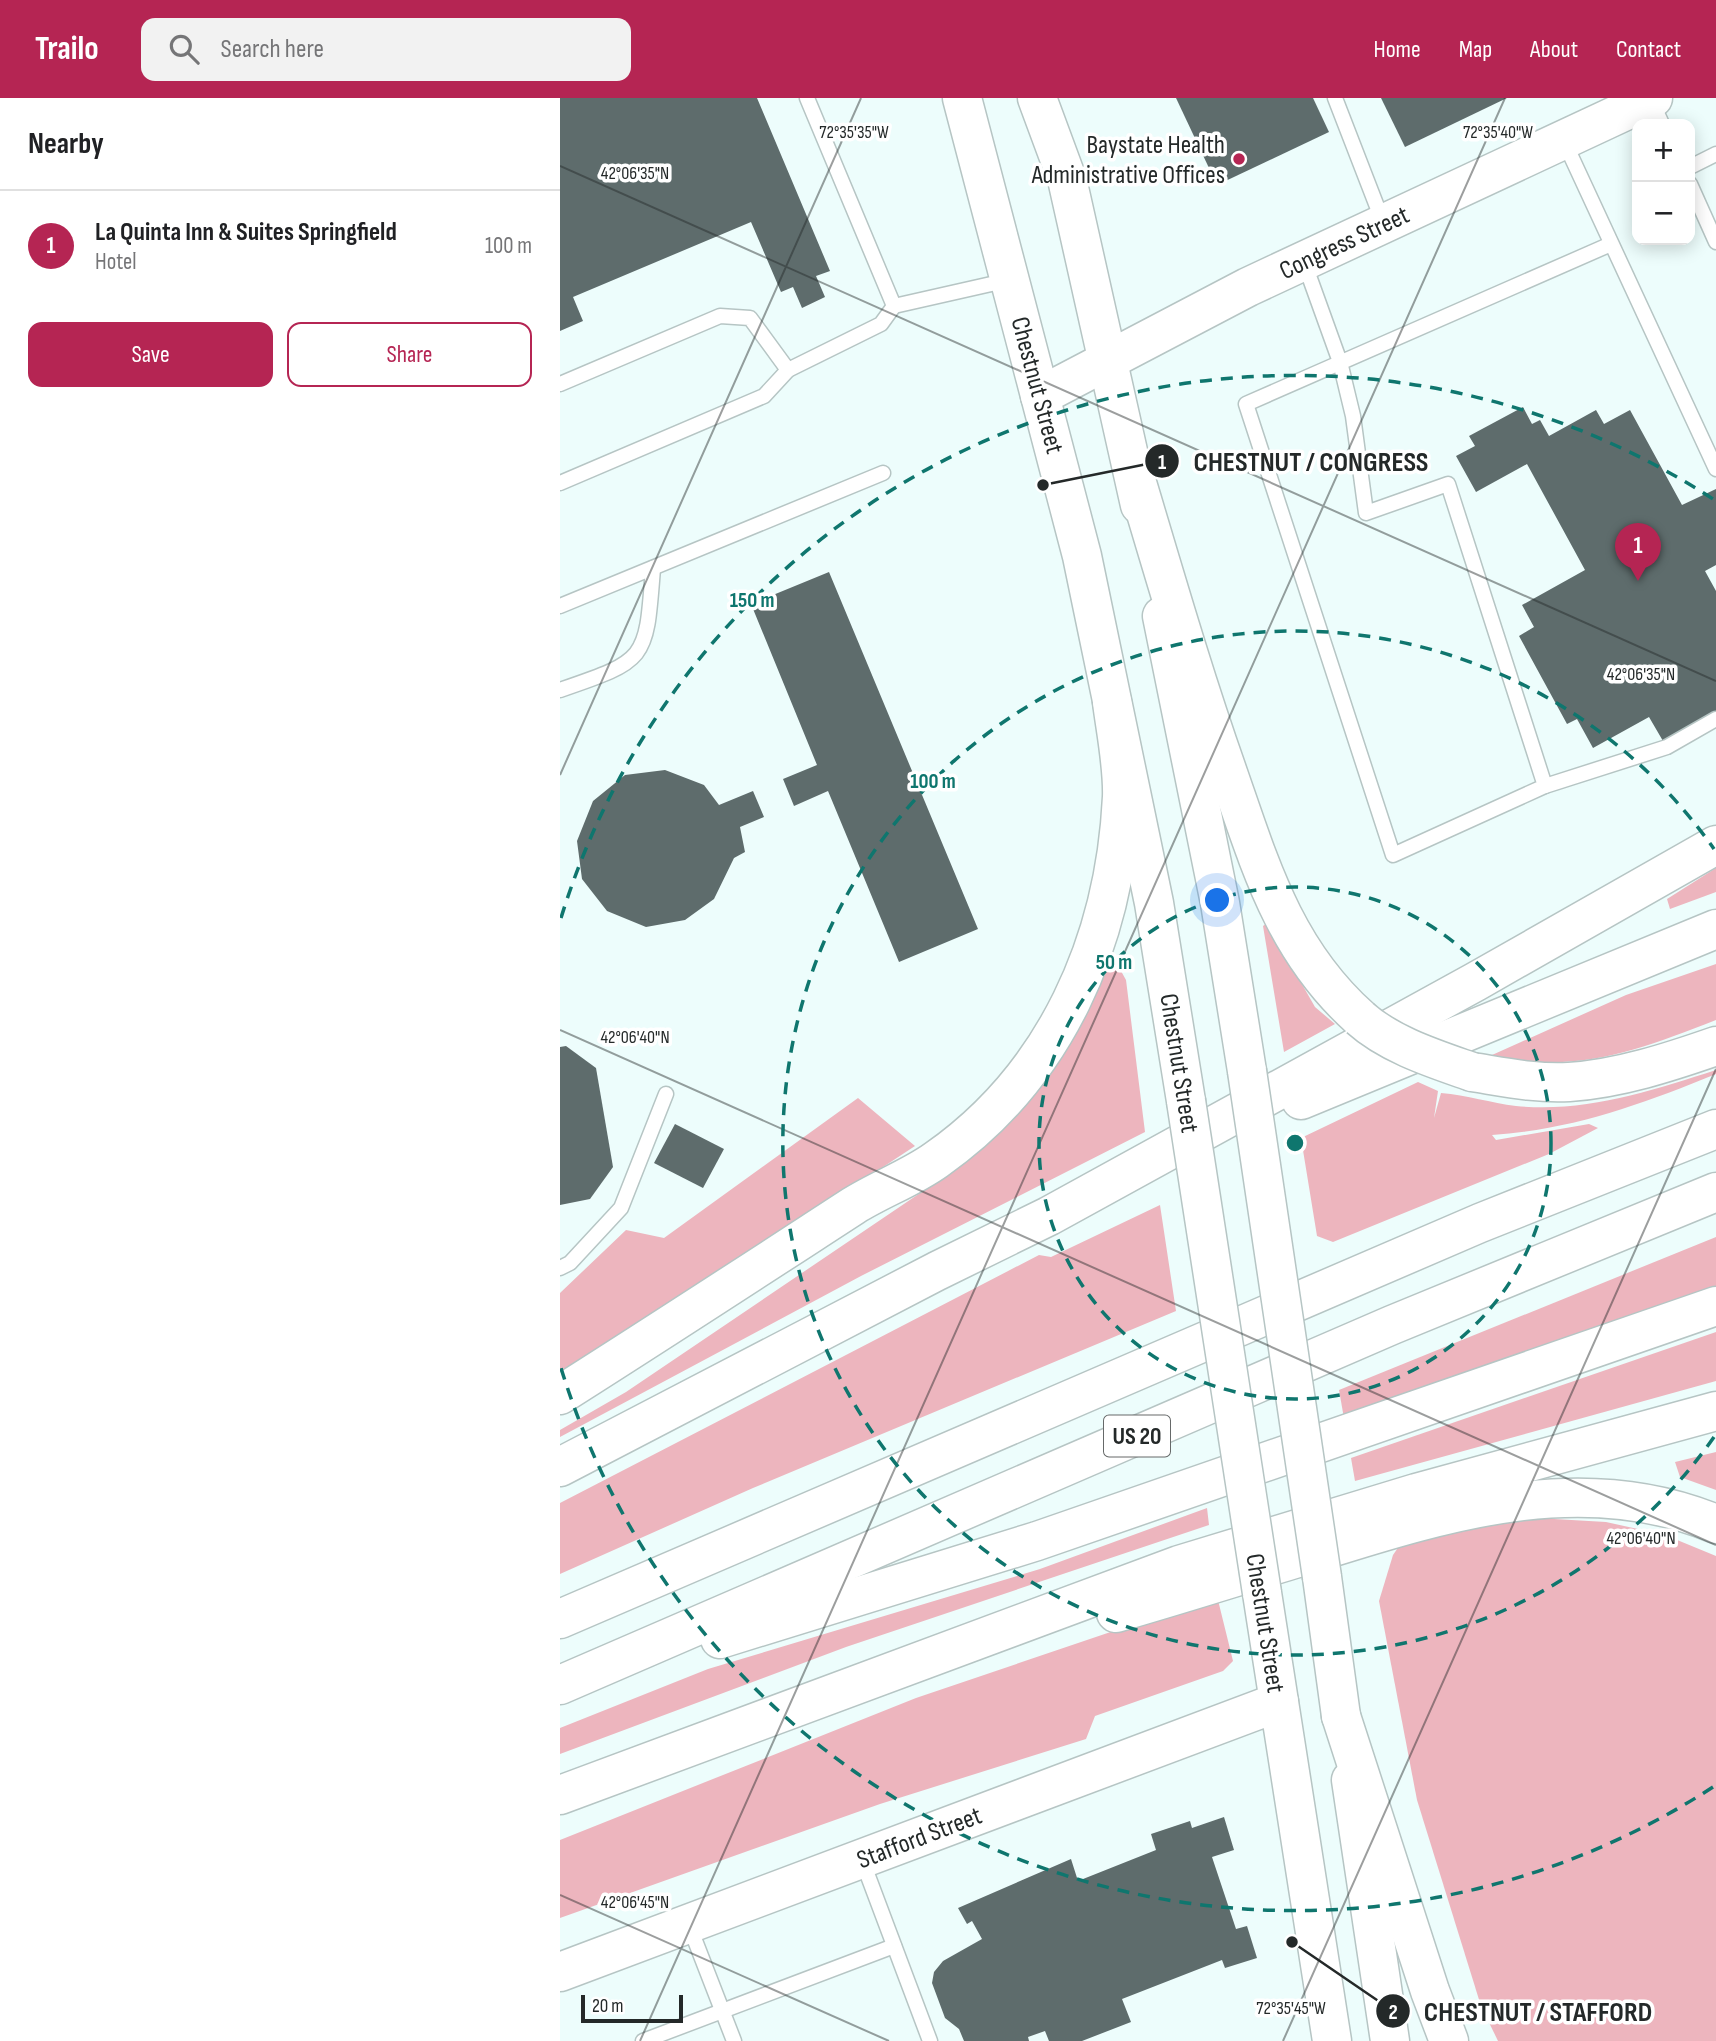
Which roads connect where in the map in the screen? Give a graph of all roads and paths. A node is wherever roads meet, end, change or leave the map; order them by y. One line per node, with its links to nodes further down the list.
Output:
1 (807, 98): 17 (lane)
2 (962, 98): 16 (main road, Chestnut Street)
3 (1037, 98): 10 (main road)
4 (1048, 98): 10 (main road)
5 (1335, 98): 12 (lane)
6 (1655, 107): 7 (main road, Congress Street)
7 (1563, 140): 12 (main road, Congress Street); 14 (lane)
8 (1716, 154): 9 (lane)
9 (1695, 164)
10 (1067, 178): 18 (main road)
11 (1695, 195): 13 (lane)
12 (1383, 224): 15 (main road, Congress Street)
13 (1716, 242)
14 (1611, 244): 19 (lane); 23 (lane)
15 (1304, 261): 18 (main road, Congress Street); 19 (lane)
16 (1010, 280): 17 (lane); 22 (main road, Chestnut Street)
17 (894, 306): 20 (lane)
18 (1108, 358): 22 (main road, Congress Street); 26 (main road)
19 (1340, 362): 33 (lane); 33 (lane)
20 (788, 370): 21 (lane); 27 (lane)
21 (560, 384)
22 (1040, 396): 31 (main road, Chestnut Street)
23 (1713, 452): 24 (lane)
24 (1716, 469)
25 (883, 473): 28 (lane)
26 (1133, 473): 36 (main road, bridge); 52 (main road, bridge)
27 (560, 483)
28 (653, 568): 29 (lane); 30 (lane)
29 (560, 606)
30 (560, 690)
31 (1112, 702): 43 (main road); 51 (main road, Chestnut Street, bridge)
32 (1716, 719): 33 (lane)
33 (1545, 786)
34 (1716, 845): 39 (main road)
35 (1716, 929): 39 (main road)
36 (1716, 1046)
37 (666, 1094): 41 (lane)
38 (1716, 1129): 47 (main road, US 20)
39 (1140, 1167): 45 (main road)
40 (1716, 1192): 49 (main road, US 20)
41 (560, 1268)
42 (1716, 1306): 50 (main road)
43 (560, 1395)
44 (1716, 1411): 48 (main road)
45 (560, 1467)
46 (1716, 1524): 48 (main road)
47 (560, 1619)
48 (887, 1674): 53 (main road)
49 (560, 1685)
50 (560, 1695)
51 (1279, 1702): 54 (main road, Stafford Street); 62 (main road, Chestnut Street)
52 (1341, 1716): 63 (main road); 64 (main road)
53 (560, 1795)
54 (862, 1859): 55 (main road, Stafford Street); 56 (lane)
55 (689, 1924): 57 (main road, Stafford Street); 58 (lane)
56 (894, 1946): 58 (lane); 61 (lane)
57 (560, 1972)
58 (722, 2009): 59 (lane); 60 (lane)
59 (643, 2041)
60 (734, 2041)
61 (930, 2041)
62 (1332, 2041)
63 (1390, 2041)
64 (1449, 2041)

